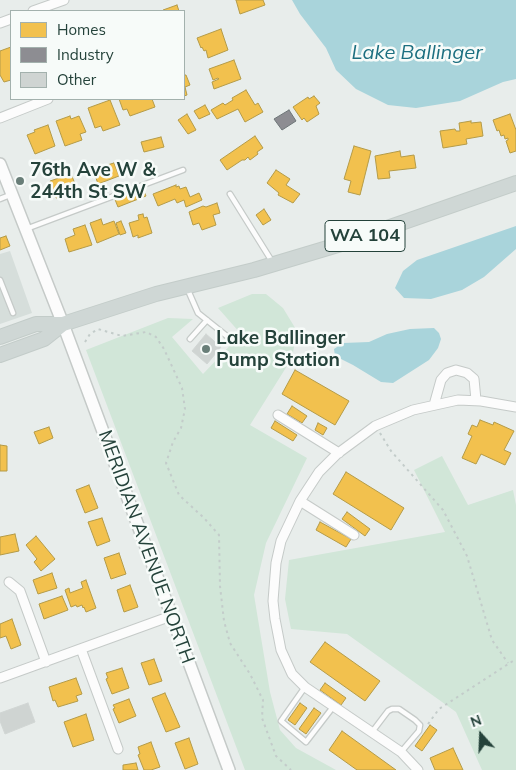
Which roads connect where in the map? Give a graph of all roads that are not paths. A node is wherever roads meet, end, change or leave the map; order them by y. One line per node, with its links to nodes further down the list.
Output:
1 (64, 0): 2 (street)
2 (36, 10)
3 (45, 100): 4 (street)
4 (0, 118)
5 (0, 164): 9 (street, MERIDIAN AVENUE NORTH)
6 (183, 170): 11 (lane)
7 (516, 183): 12 (main road, WA 104)
8 (230, 194): 12 (lane)
9 (12, 195): 10 (lane); 11 (street, MERIDIAN AVENUE NORTH)
10 (0, 199)
11 (26, 229): 18 (street, MERIDIAN AVENUE NORTH)
12 (274, 264): 14 (main road, WA 104)
13 (0, 280): 15 (lane)
14 (186, 287): 17 (lane); 18 (main road, WA 104)
15 (2, 292): 16 (lane)
16 (13, 313)
17 (207, 320): 20 (lane); 21 (lane)
18 (63, 324): 19 (main road, WA 104); 22 (main road, WA 104); 31 (street, MERIDIAN AVENUE NORTH)
19 (0, 337)
20 (228, 338)
21 (190, 339)
22 (0, 355)
23 (476, 400): 24 (street); 24 (street); 25 (street)
24 (434, 404): 27 (street)
25 (516, 407)
26 (278, 415): 27 (street)
27 (339, 452): 28 (street)
28 (300, 501): 29 (street); 35 (street)
29 (354, 535)
30 (9, 582): 33 (street)
31 (171, 616): 32 (street); 40 (street, MERIDIAN AVENUE NORTH)
32 (81, 649): 33 (street); 38 (street)
33 (46, 662): 34 (street)
34 (0, 678)
35 (305, 687): 36 (street); 36 (lane)
36 (334, 707): 37 (street)
37 (372, 732): 39 (street); 39 (lane)
38 (118, 749)
39 (401, 752): 41 (street)
40 (230, 770)
41 (418, 770)

